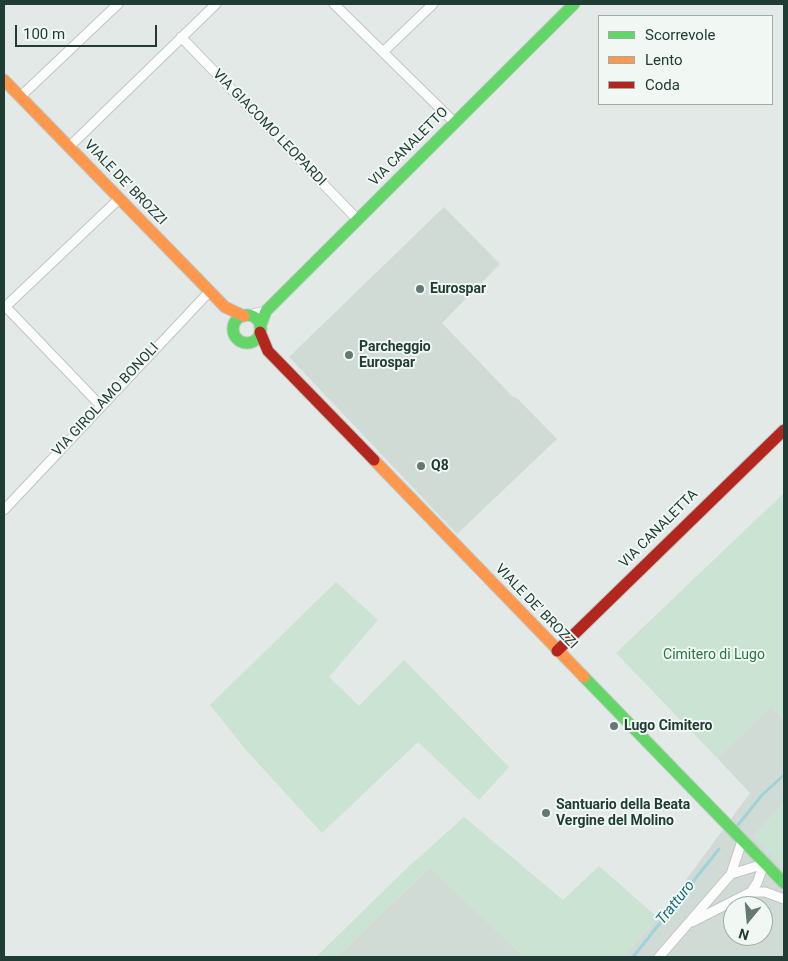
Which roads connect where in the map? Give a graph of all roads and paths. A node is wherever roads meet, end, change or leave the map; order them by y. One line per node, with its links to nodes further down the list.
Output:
1 (118, 4): 9 (street)
2 (216, 4): 6 (street)
3 (334, 4): 7 (street)
4 (433, 4): 7 (street)
5 (574, 4): 10 (street, VIA CANALETTO)
6 (181, 37): 11 (street); 13 (street, VIA GIACOMO LEOPARDI)
7 (382, 52): 10 (street)
8 (4, 80): 9 (street, VIALE DE' BROZZI)
9 (20, 97): 11 (street, VIALE DE' BROZZI)
10 (454, 122): 13 (street, VIA CANALETTO)
11 (69, 147): 12 (street, VIALE DE' BROZZI)
12 (120, 199): 14 (street, VIALE DE' BROZZI); 15 (street)
13 (358, 220): 17 (street, VIA CANALETTO)
14 (210, 291): 16 (street, VIALE DE' BROZZI); 23 (street, VIA GIROLAMO BONOLI)
15 (4, 307): 23 (street)
16 (225, 307): 18 (street, VIALE DE' BROZZI); 19 (street, VIALE DE' BROZZI)
17 (266, 311): 18 (street); 20 (street, VIA CANALETTO)
18 (246, 316): 19 (street); 20 (street, VIALE DE' BROZZI)
19 (233, 328): 21 (street, VIALE DE' BROZZI)
20 (260, 330): 21 (street); 22 (street, VIALE DE' BROZZI)
21 (247, 342): 22 (street, VIALE DE' BROZZI)
22 (268, 351): 26 (street, VIALE DE' BROZZI)
23 (100, 406): 25 (street, VIA GIROLAMO BONOLI)
24 (784, 430): 26 (street, VIA CANALETTA)
25 (4, 510)
26 (557, 651): 27 (street, VIALE DE' BROZZI)
27 (742, 841): 28 (street, VIALE DE' BROZZI); 29 (street)
28 (764, 864): 29 (street); 30 (street, VIALE DE' BROZZI); 31 (street)
29 (731, 874): 33 (street)
30 (784, 883)
31 (751, 892): 32 (street); 33 (street)
32 (784, 899)
33 (686, 925): 34 (street)
34 (659, 957)

